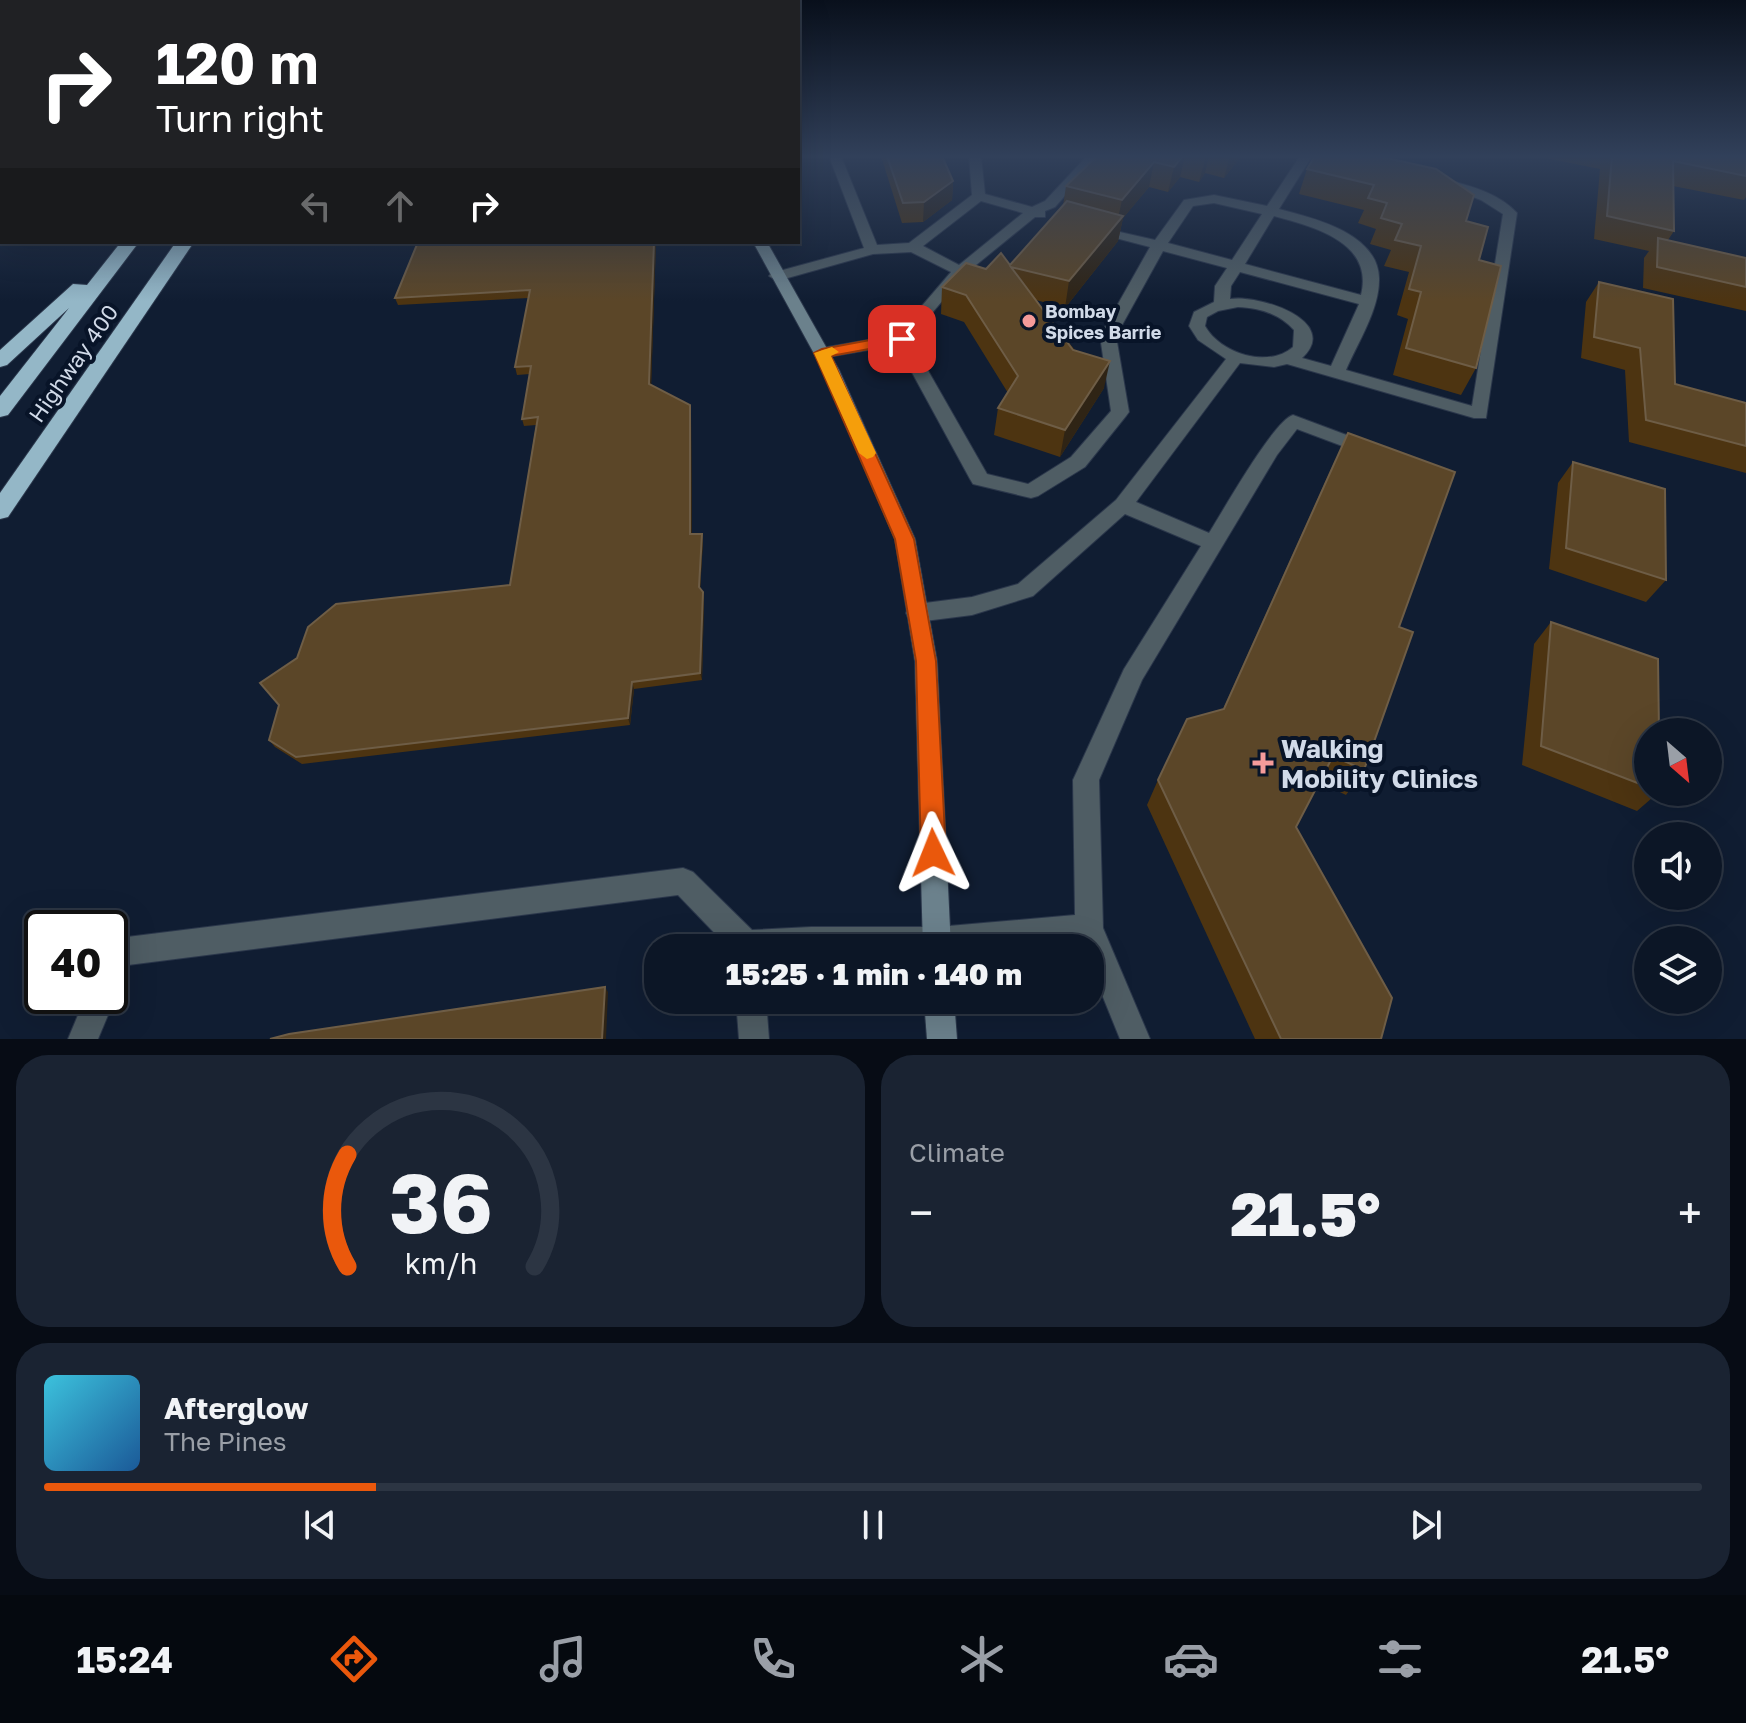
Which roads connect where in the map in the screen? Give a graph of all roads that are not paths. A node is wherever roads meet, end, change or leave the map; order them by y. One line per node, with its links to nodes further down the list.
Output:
1 (854, 204): 17 (lane)
2 (968, 204): 16 (lane)
3 (1008, 204): 9 (lane)
4 (1049, 204): 9 (lane)
5 (1188, 204): 15 (lane)
6 (1236, 204): 10 (lane)
7 (1275, 204): 10 (lane)
8 (1500, 204): 28 (lane)
9 (1033, 212): 15 (lane); 19 (lane)
10 (1269, 213): 18 (lane); 21 (lane)
11 (129, 244): 27 (highway)
12 (129, 244): 29 (highway, Highway 400)
13 (184, 244): 32 (highway, Highway 400)
14 (761, 244): 20 (street)
15 (1159, 245): 18 (lane); 23 (lane)
16 (913, 247): 17 (lane); 19 (lane)
17 (872, 250): 20 (lane)
18 (1235, 266): 21 (lane); 22 (lane)
19 (960, 271): 23 (lane)
20 (777, 276): 24 (street)
21 (1367, 301): 28 (lane)
22 (1222, 303): 25 (lane); 26 (lane)
23 (902, 339): 24 (lane)
24 (822, 353): 34 (street)
25 (1235, 358): 26 (lane); 31 (lane)
26 (1288, 359): 28 (lane)
27 (0, 361)
28 (1336, 374)
29 (0, 410)
30 (1390, 457): 33 (lane)
31 (1123, 505): 33 (lane); 34 (lane)
32 (0, 511)
33 (1214, 543): 35 (lane)
34 (917, 613): 37 (street)
35 (1089, 928): 38 (lane); 46 (lane)
36 (735, 934): 39 (lane)
37 (937, 934)
38 (1032, 934)
39 (128, 951)
40 (93, 1014): 43 (lane)
41 (752, 1014): 44 (lane)
42 (940, 1014): 45 (street)
43 (83, 1039)
44 (754, 1039)
45 (942, 1039)
46 (1135, 1039)

